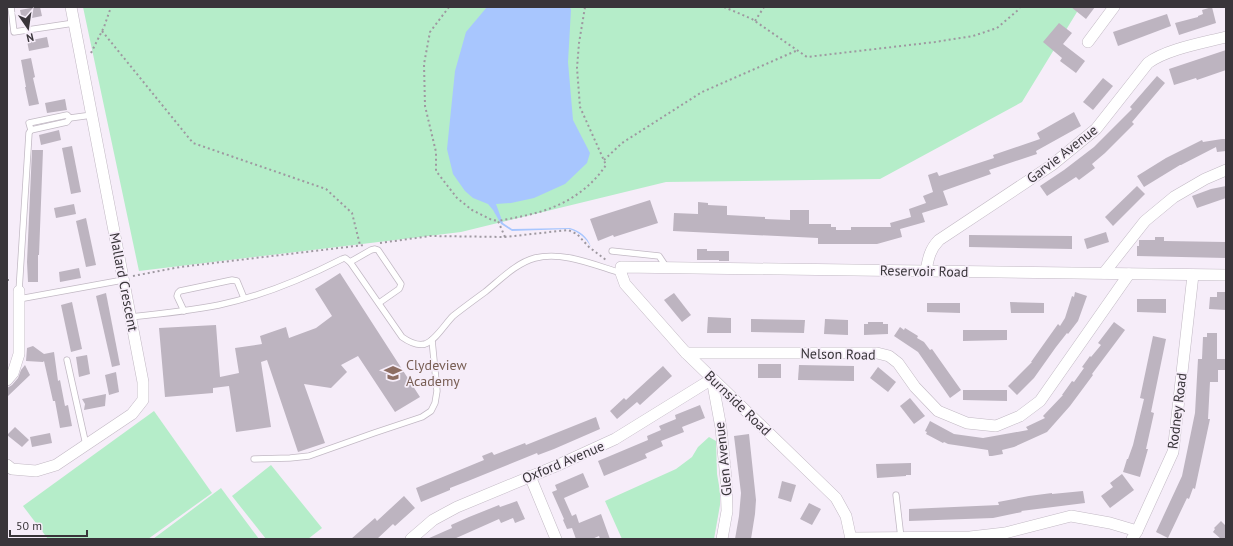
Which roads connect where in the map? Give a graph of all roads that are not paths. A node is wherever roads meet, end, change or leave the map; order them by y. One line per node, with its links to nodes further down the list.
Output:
1 (11, 7): 4 (lane)
2 (71, 7): 5 (street, Mallard Crescent)
3 (1114, 7): 7 (street)
4 (10, 17): 5 (lane)
5 (74, 23): 8 (street, Mallard Crescent)
6 (1226, 37): 14 (street, Garvie Avenue)
7 (1088, 42)
8 (92, 115): 19 (street, Mallard Crescent); 20 (lane)
9 (1226, 170): 15 (street)
10 (612, 251): 12 (lane)
11 (350, 262): 21 (lane); 22 (lane); 22 (lane)
12 (667, 268): 13 (street, Reservoir Road); 14 (street, Reservoir Road)
13 (621, 270): 25 (lane); 26 (street, Burnside Road)
14 (926, 271): 15 (street, Reservoir Road)
15 (1104, 274): 16 (street, Reservoir Road)
16 (1129, 274): 17 (street, Reservoir Road); 26 (street, Nelson Road)
17 (1193, 275): 18 (street, Reservoir Road); 35 (street, Rodney Road)
18 (1226, 275)
19 (123, 280): 20 (lane); 24 (street, Mallard Crescent)
20 (19, 295): 29 (street)
21 (244, 298): 23 (lane); 23 (lane)
22 (379, 303): 25 (lane)
23 (184, 311): 24 (lane)
24 (130, 317): 30 (street, Mallard Crescent)
25 (432, 340): 31 (lane)
26 (686, 353): 28 (street, Burnside Road)
27 (67, 360): 30 (lane)
28 (712, 378): 33 (street, Oxford Avenue); 39 (street, Glen Avenue); 40 (street, Burnside Road)
29 (7, 380)
30 (86, 445): 32 (street, Mallard Crescent)
31 (254, 459)
32 (7, 465)
33 (530, 476): 37 (street, Oxford Avenue); 38 (street)
34 (896, 495): 36 (lane)
35 (1135, 535): 36 (street)
36 (901, 538): 40 (street)
37 (411, 539)
38 (556, 539)
39 (722, 539)
40 (852, 539)

